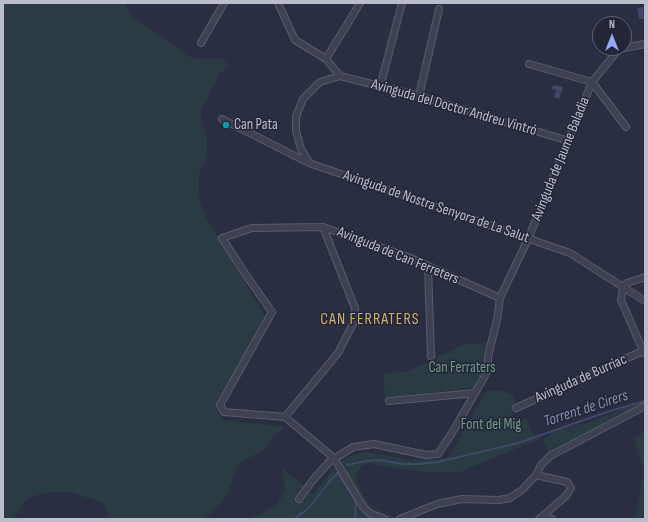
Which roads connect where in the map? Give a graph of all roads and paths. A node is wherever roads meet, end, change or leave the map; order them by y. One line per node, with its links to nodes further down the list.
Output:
1 (224, 3): 6 (street)
2 (278, 3): 8 (street)
3 (360, 3): 8 (street)
4 (402, 3): 12 (street)
5 (439, 9): 13 (street)
6 (201, 43)
7 (645, 44): 11 (street, Avinguda de Jaume Baladia)
8 (326, 59): 10 (street)
9 (529, 64): 11 (street)
10 (340, 76): 12 (street, Avinguda del Doctor Andreu Vintró); 17 (street)
11 (592, 82): 15 (street); 16 (street, Avinguda de Jaume Baladia)
12 (380, 87): 13 (street, Avinguda del Doctor Andreu Vintró)
13 (419, 96): 16 (street, Avinguda del Doctor Andreu Vintró)
14 (222, 119): 17 (street, Avinguda de Nostra Senyora de La Salut)
15 (626, 127)
16 (569, 141): 19 (street, Avinguda de Jaume Baladia)
17 (309, 163): 19 (street, Avinguda de Nostra Senyora de La Salut)
18 (323, 227): 20 (street, Avinguda de Can Ferreters); 31 (street); 31 (street, Avinguda de Can Ferreters)
19 (528, 239): 22 (street, Avinguda de Nostra Senyora de La Salut); 23 (street, Avinguda de Jaume Baladia)
20 (428, 267): 23 (street, Avinguda de Can Ferreters); 26 (street)
21 (645, 277): 22 (street)
22 (623, 288): 24 (street, Avinguda de Nostra Senyora de La Salut); 25 (street)
23 (500, 298): 27 (street, Avinguda de Jaume Baladia)
24 (645, 301)
25 (644, 352): 30 (street, Avinguda de Burriac)
26 (431, 356)
27 (476, 393): 28 (street); 32 (street, Avinguda de Jaume Baladia)
28 (389, 401)
29 (645, 406): 33 (street)
30 (516, 408)
31 (285, 417): 32 (street)
32 (334, 458): 34 (street, Avinguda de Jaume Baladia); 36 (street)
33 (536, 475): 35 (street); 37 (street)
34 (299, 499)
35 (541, 518): 38 (street)
36 (384, 519)
37 (400, 519)
38 (552, 519)

